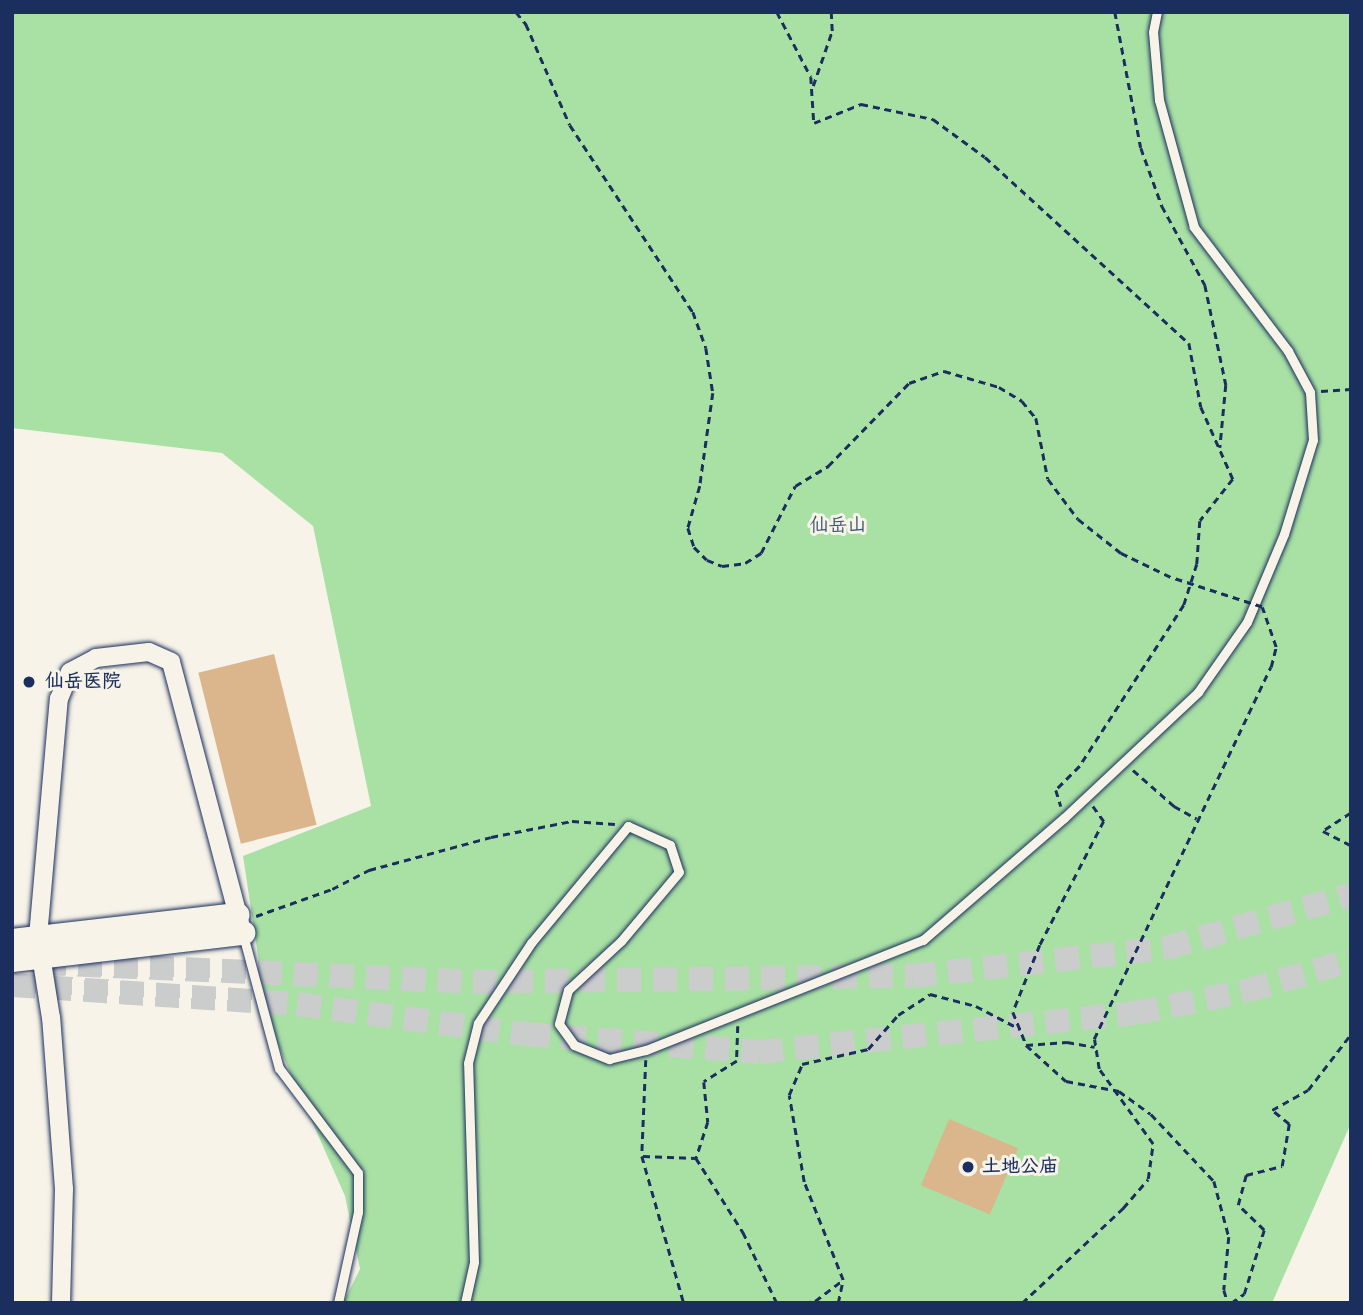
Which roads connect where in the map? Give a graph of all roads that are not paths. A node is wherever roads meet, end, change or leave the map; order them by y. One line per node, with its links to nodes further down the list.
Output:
1 (1157, 12): 8 (lane)
2 (240, 923): 4 (street); 4 (street); 7 (lane)
3 (12, 940): 4 (street)
4 (40, 947): 5 (street); 6 (street)
5 (12, 960)
6 (61, 1303)
7 (338, 1303)
8 (465, 1303)

